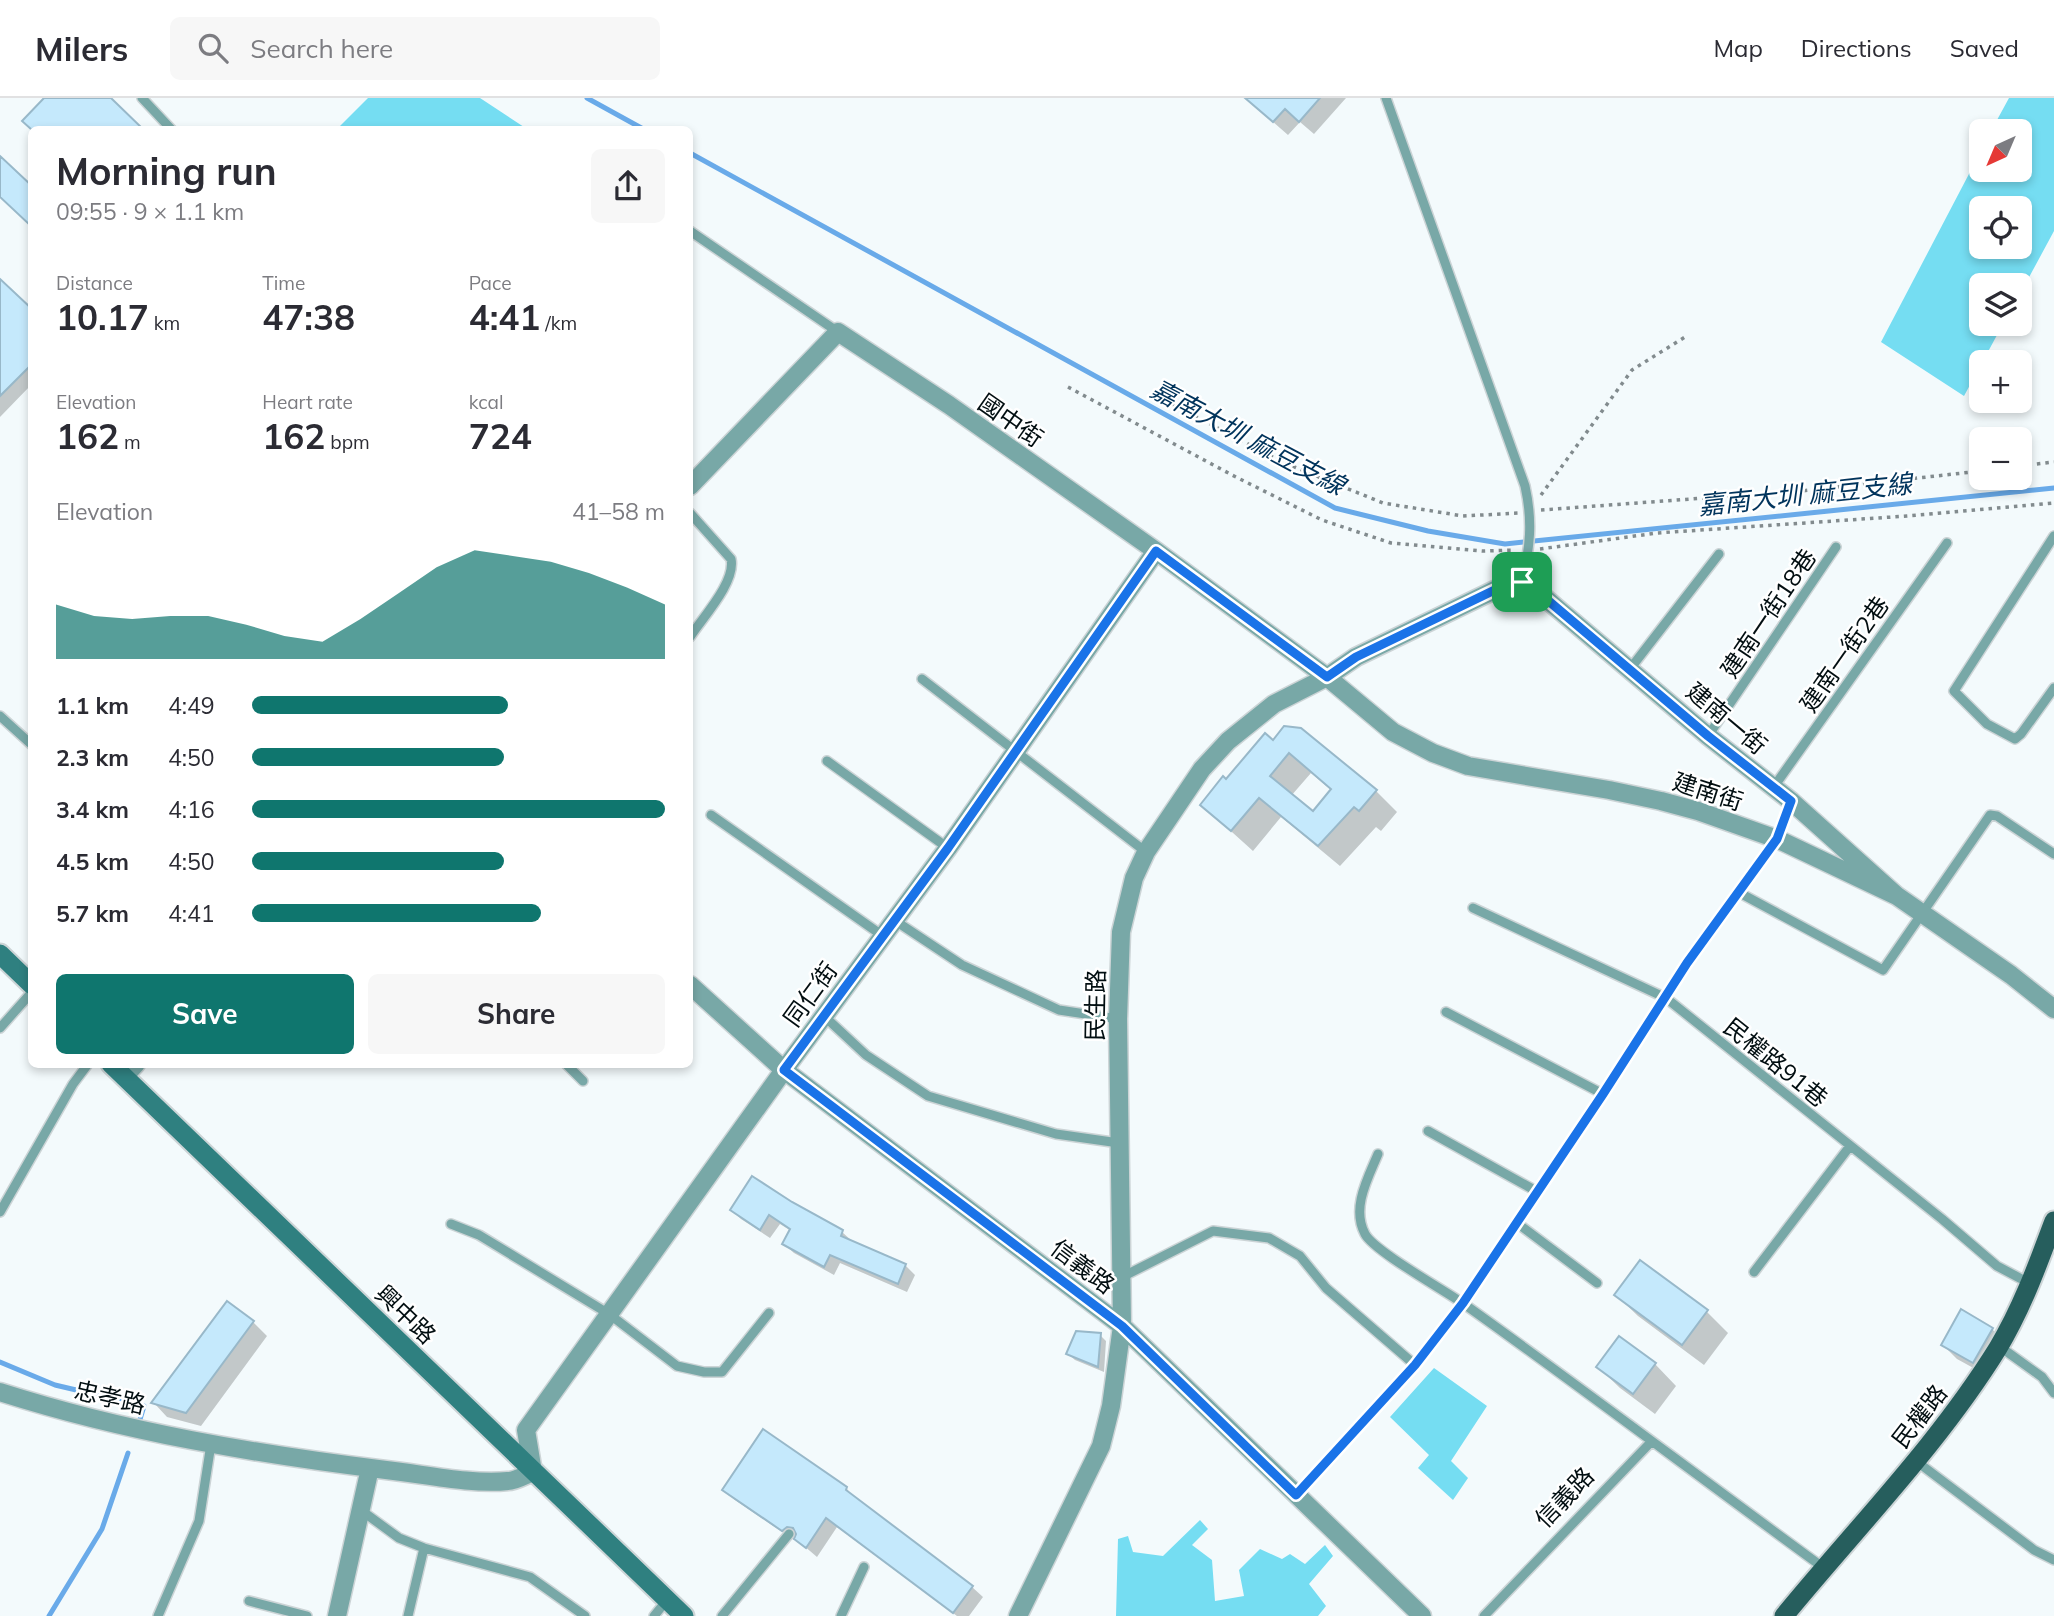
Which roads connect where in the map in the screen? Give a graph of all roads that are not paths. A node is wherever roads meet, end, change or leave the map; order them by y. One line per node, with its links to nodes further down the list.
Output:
1 (142, 98): 3 (lane)
2 (1386, 98): 13 (lane)
3 (168, 126)
4 (693, 234): 5 (lane)
5 (838, 332): 6 (street); 11 (street, 國中街)
6 (693, 483)
7 (693, 516): 14 (lane)
8 (2054, 536): 18 (lane)
9 (1947, 543): 24 (lane, 建南一街2巷)
10 (1836, 547): 20 (lane, 建南一街18巷)
11 (1156, 551): 16 (street, 國中街); 22 (street, 同仁街)
12 (1719, 554): 15 (lane)
13 (1522, 582): 15 (street, 建南一街); 16 (street, 民生路)
14 (693, 633)
15 (1630, 669): 20 (street, 建南一街)
16 (1327, 677): 27 (street, 建南街); 29 (street, 民生路)
17 (922, 679): 22 (lane)
18 (2054, 688)
19 (0, 716): 21 (lane)
20 (1708, 736): 24 (street, 建南一街)
21 (28, 741)
22 (1016, 750): 28 (street, 同仁街); 29 (lane)
23 (827, 761): 28 (lane)
24 (1773, 788): 25 (street, 建南一街)
25 (1791, 801): 27 (lane); 32 (street, 建南一街)
26 (710, 815): 36 (lane)
27 (1777, 839): 31 (lane); 32 (street, 建南街)
28 (948, 848): 35 (street, 同仁街)
29 (1146, 852): 45 (street, 民生路)
30 (2054, 854): 34 (lane)
31 (1738, 892): 34 (lane); 41 (lane)
32 (1897, 896): 34 (street, 建南街)
33 (1473, 908): 41 (lane, 民權路91巷)
34 (1924, 913): 42 (street, 建南街)
35 (894, 920): 36 (street, 同仁街); 45 (lane)
36 (883, 936): 44 (street, 同仁街)
37 (0, 954): 38 (main road)
38 (28, 981)
39 (693, 988): 50 (street, 信義路)
40 (28, 996): 46 (lane)
41 (1666, 998): 52 (lane); 55 (lane, 民權路91巷)
42 (2054, 1009)
43 (1446, 1012): 52 (lane)
44 (824, 1016): 50 (street, 同仁街); 54 (lane)
45 (1118, 1019): 54 (street, 民生路)
46 (0, 1028)
47 (85, 1068): 58 (lane)
48 (124, 1068): 78 (main road, 興中路)
49 (570, 1068): 51 (lane)
50 (784, 1070): 68 (street, 同仁街); 69 (street, 信義路)
51 (583, 1081)
52 (1603, 1094): 57 (lane)
53 (1428, 1131): 57 (lane)
54 (1119, 1143): 63 (street, 民生路)
55 (1850, 1146): 62 (lane); 65 (lane, 民權路91巷)
56 (1378, 1154): 66 (lane)
57 (1538, 1192): 60 (lane)
58 (0, 1212)
59 (2054, 1221): 65 (main road, 民權路)
60 (1517, 1223): 64 (lane); 66 (lane)
61 (451, 1224): 68 (lane)
62 (1754, 1272)
63 (1120, 1278): 69 (street, 民生路); 71 (lane)
64 (1597, 1283)
65 (2031, 1284): 70 (main road, 民權路)
66 (1463, 1303): 71 (lane); 74 (lane)
67 (769, 1313): 68 (lane)
68 (609, 1314): 78 (street, 同仁街)
69 (1122, 1326): 79 (street, 信義路); 97 (street, 民生路)
70 (1999, 1346): 73 (lane); 76 (main road, 民權路)
71 (1415, 1365): 79 (lane)
72 (0, 1392): 75 (street, 忠孝路)
73 (2054, 1393)
74 (1651, 1442): 85 (lane); 99 (lane, 信義路)
75 (211, 1444): 77 (street, 忠孝路); 88 (lane)
76 (1916, 1461): 83 (lane); 85 (main road, 民權路)
77 (370, 1468): 78 (street, 忠孝路); 80 (street)
78 (533, 1472): 86 (main road, 興中路)
79 (1296, 1495): 98 (street, 信義路)
80 (362, 1511): 82 (lane); 90 (street)
81 (789, 1534): 95 (lane)
82 (424, 1548): 91 (lane); 92 (lane)
83 (2054, 1560)
84 (864, 1567): 96 (lane)
85 (1824, 1568): 100 (main road, 民權路)
86 (667, 1600): 93 (lane); 94 (main road, 興中路)
87 (249, 1601): 89 (lane)
88 (158, 1616)
89 (307, 1616)
90 (337, 1616)
91 (408, 1616)
92 (586, 1616)
93 (654, 1616)
94 (684, 1616)
95 (722, 1616)
96 (841, 1616)
97 (1018, 1616)
98 (1422, 1616)
99 (1484, 1616)
100 (1784, 1616)

